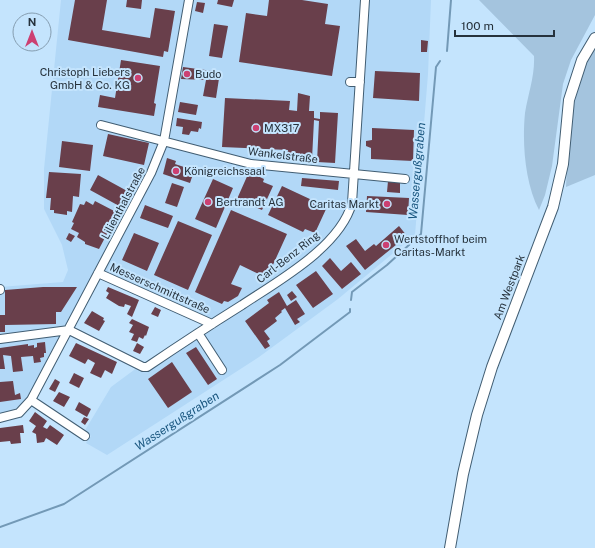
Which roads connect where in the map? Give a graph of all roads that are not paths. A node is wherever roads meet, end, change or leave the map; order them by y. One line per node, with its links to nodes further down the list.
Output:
1 (189, 0): 7 (street, Lilienthalstraße)
2 (363, 4): 5 (street, Carl-Benz Ring)
3 (595, 38): 19 (main road, Am Westpark)
4 (350, 82): 5 (street)
5 (360, 82): 8 (street, Carl-Benz Ring)
6 (101, 125): 7 (street, Wankelstraße)
7 (164, 141): 8 (street, Wankelstraße); 10 (street, Lilienthalstraße)
8 (355, 174): 9 (street, Wankelstraße); 11 (street, Carl-Benz Ring)
9 (405, 179)
10 (98, 273): 11 (street, Messerschmittstraße); 12 (street, Lilienthalstraße)
11 (212, 324): 13 (street, Carl-Benz Ring)
12 (69, 330): 13 (street, Carl-Benz Ring); 14 (street); 16 (street, Lilienthalstraße)
13 (198, 333): 15 (street)
14 (0, 339)
15 (222, 370)
16 (31, 400): 17 (street, Lilienthalstraße); 18 (street)
17 (0, 418)
18 (85, 436)
19 (450, 548)

